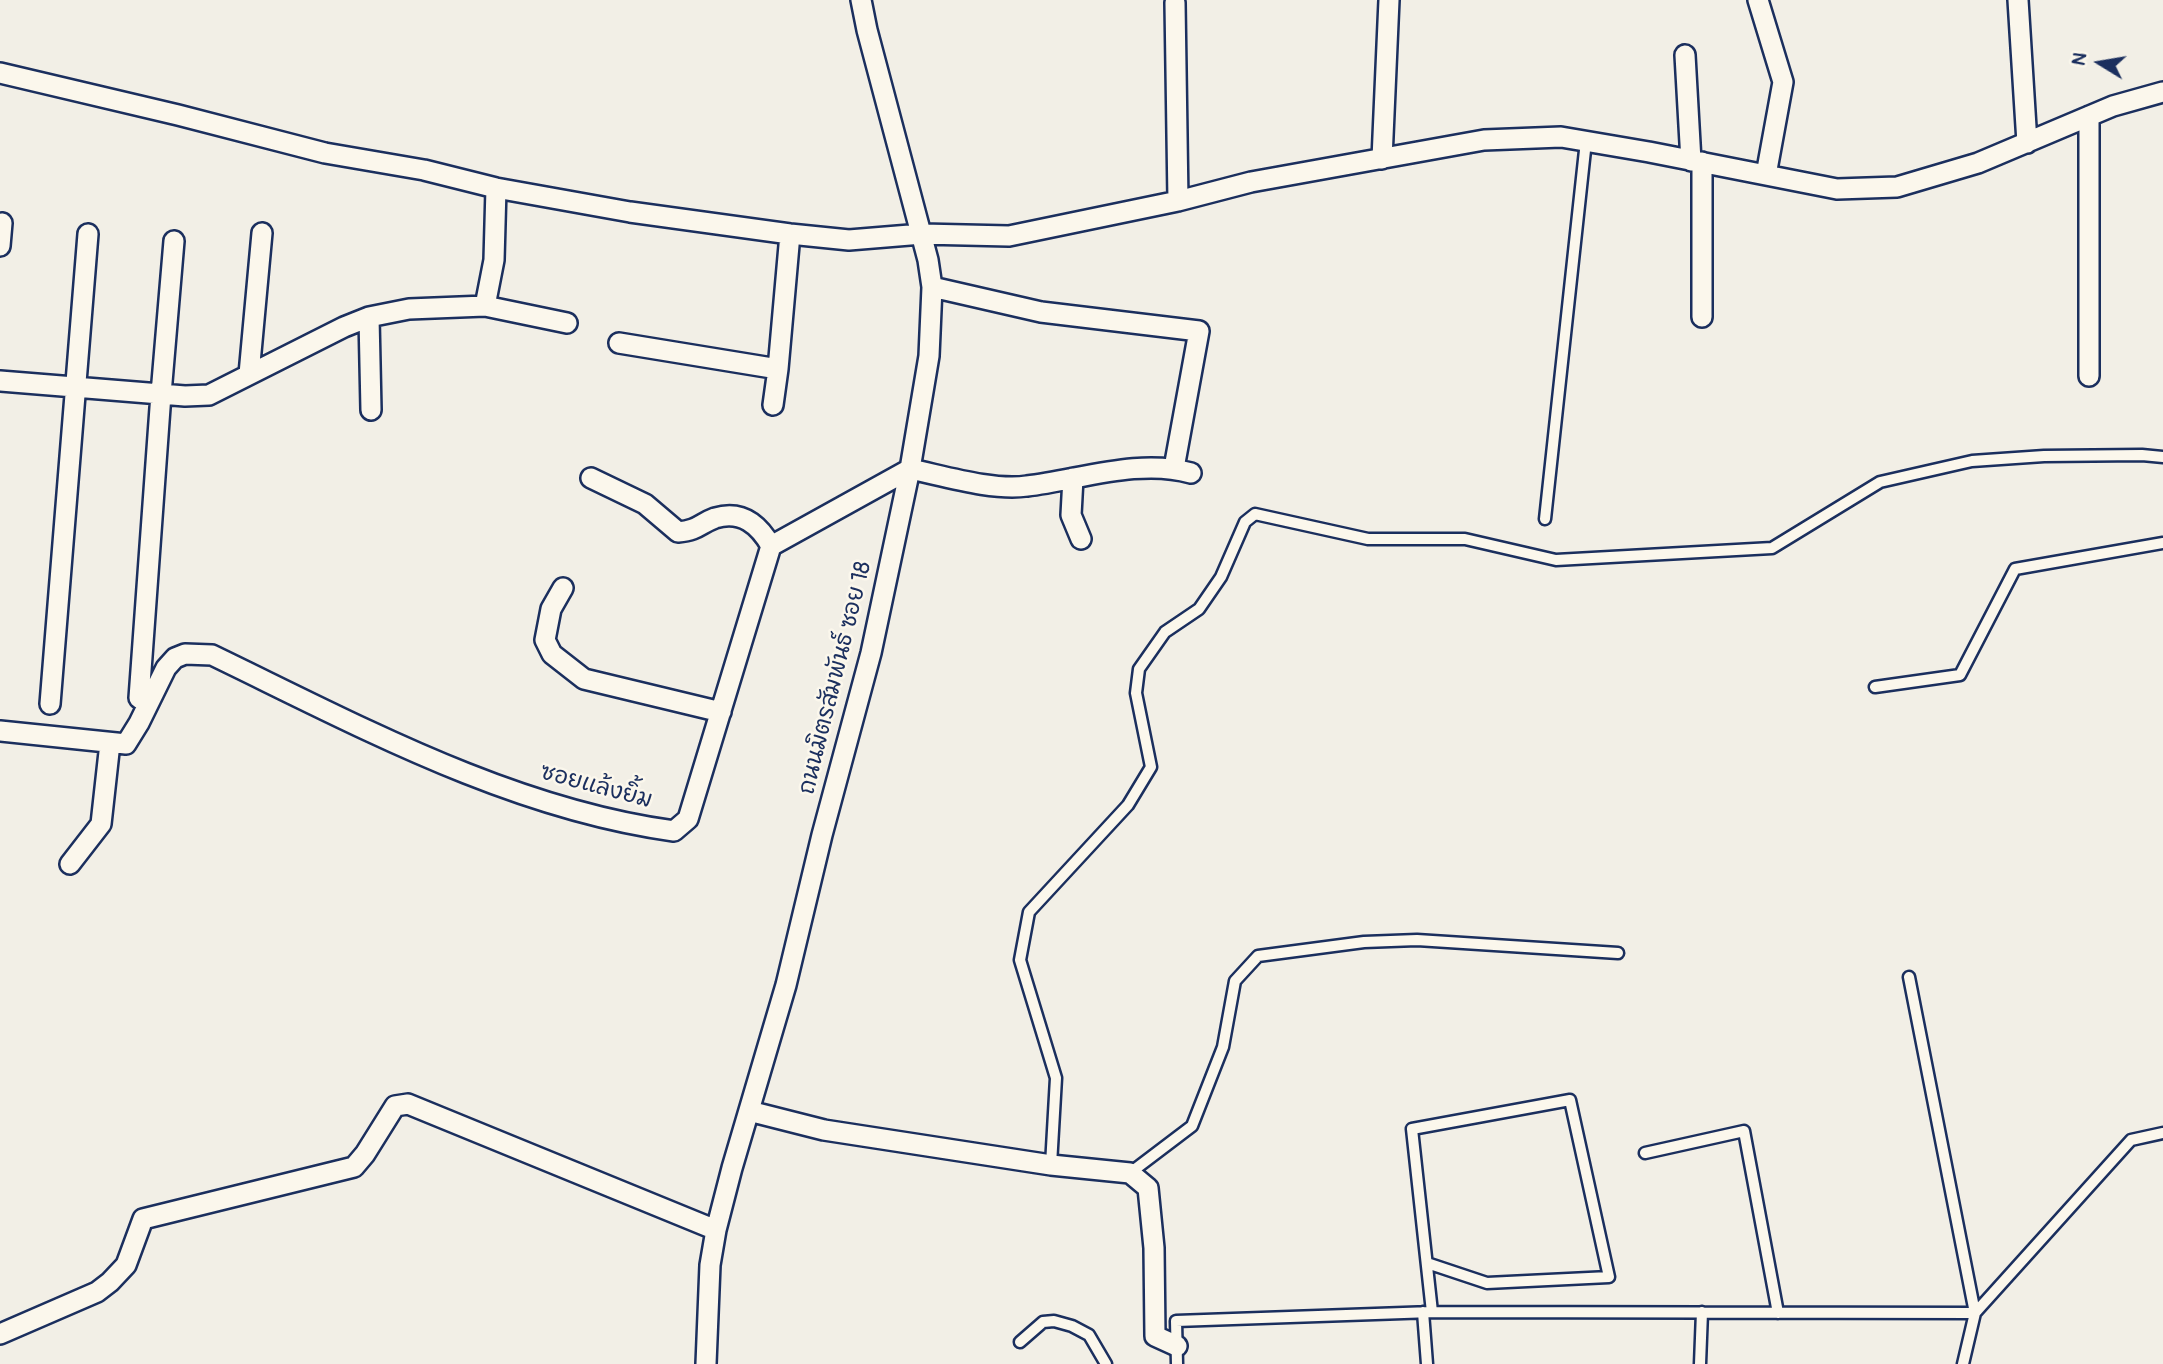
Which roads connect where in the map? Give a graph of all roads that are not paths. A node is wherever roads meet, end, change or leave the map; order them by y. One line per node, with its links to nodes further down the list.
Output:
1 (860, 0): 21 (street, ถนนมิตรสัมพันธ์ ซอย 18)
2 (1390, 0): 12 (street)
3 (1758, 0): 14 (street)
4 (2018, 0): 11 (street)
5 (1175, 3): 16 (street)
6 (1685, 55): 13 (street)
7 (0, 73): 15 (street)
8 (2163, 92): 9 (street)
9 (2089, 116): 11 (street); 32 (street)
10 (1586, 141): 12 (street); 13 (street); 42 (lane)
11 (2027, 143): 14 (street)
12 (1382, 159): 16 (street)
13 (1696, 162): 14 (street); 27 (street)
14 (1766, 175)
15 (496, 188): 20 (street); 25 (street)
16 (1178, 201): 21 (street)
17 (2, 223): 23 (street)
18 (262, 233): 31 (street)
19 (88, 234): 34 (street)
20 (790, 234): 21 (street); 30 (street)
21 (922, 234): 24 (street, ถนนมิตรสัมพันธ์ ซอย 18)
22 (174, 241): 35 (street)
23 (0, 246)
24 (932, 286): 39 (street, ถนนมิตรสัมพันธ์ ซอย 18); 41 (street)
25 (485, 306): 26 (street); 28 (street)
26 (369, 317): 31 (street); 37 (street)
27 (1702, 317)
28 (567, 323)
29 (619, 343): 30 (street)
30 (778, 369): 36 (street)
31 (250, 374): 35 (street)
32 (2089, 376)
33 (0, 381): 34 (street)
34 (75, 387): 35 (street); 49 (street)
35 (161, 394): 48 (street)
36 (773, 405)
37 (370, 410)
38 (2163, 457): 59 (lane)
39 (910, 469): 41 (street); 45 (street); 56 (street, ถนนมิตรสัมพันธ์ ซอย 18)
40 (590, 478): 45 (street)
41 (1073, 478): 43 (street)
42 (1545, 519)
43 (1081, 539)
44 (2163, 543): 47 (lane)
45 (771, 546): 50 (street, ซอยแล้งยิ้ม)
46 (563, 588): 50 (street)
47 (1875, 687)
48 (139, 698)
49 (50, 704)
50 (721, 712): 52 (street, ซอยแล้งยิ้ม)
51 (0, 731): 52 (street)
52 (110, 743): 53 (street)
53 (70, 864)
54 (1618, 953): 60 (lane)
55 (1909, 977): 66 (lane)
56 (749, 1111): 59 (street); 61 (street, ถนนมิตรสัมพันธ์ ซอย 18)
57 (2163, 1133): 66 (lane)
58 (1645, 1153): 65 (lane)
59 (1051, 1165): 60 (street)
60 (1130, 1173): 69 (street)
61 (716, 1230): 67 (street); 70 (street, ถนนมิตรสัมพันธ์ ซอย 18)
62 (1427, 1263): 62 (lane); 63 (lane)
63 (1427, 1312): 64 (lane); 69 (lane); 72 (lane)
64 (1702, 1312): 65 (lane); 73 (lane)
65 (1778, 1313): 66 (lane)
66 (1975, 1313): 74 (lane)
67 (0, 1334)
68 (1020, 1342): 71 (lane)
69 (1177, 1355)
70 (706, 1364)
71 (1106, 1364)
72 (1427, 1364)
73 (1700, 1364)
74 (1963, 1364)

